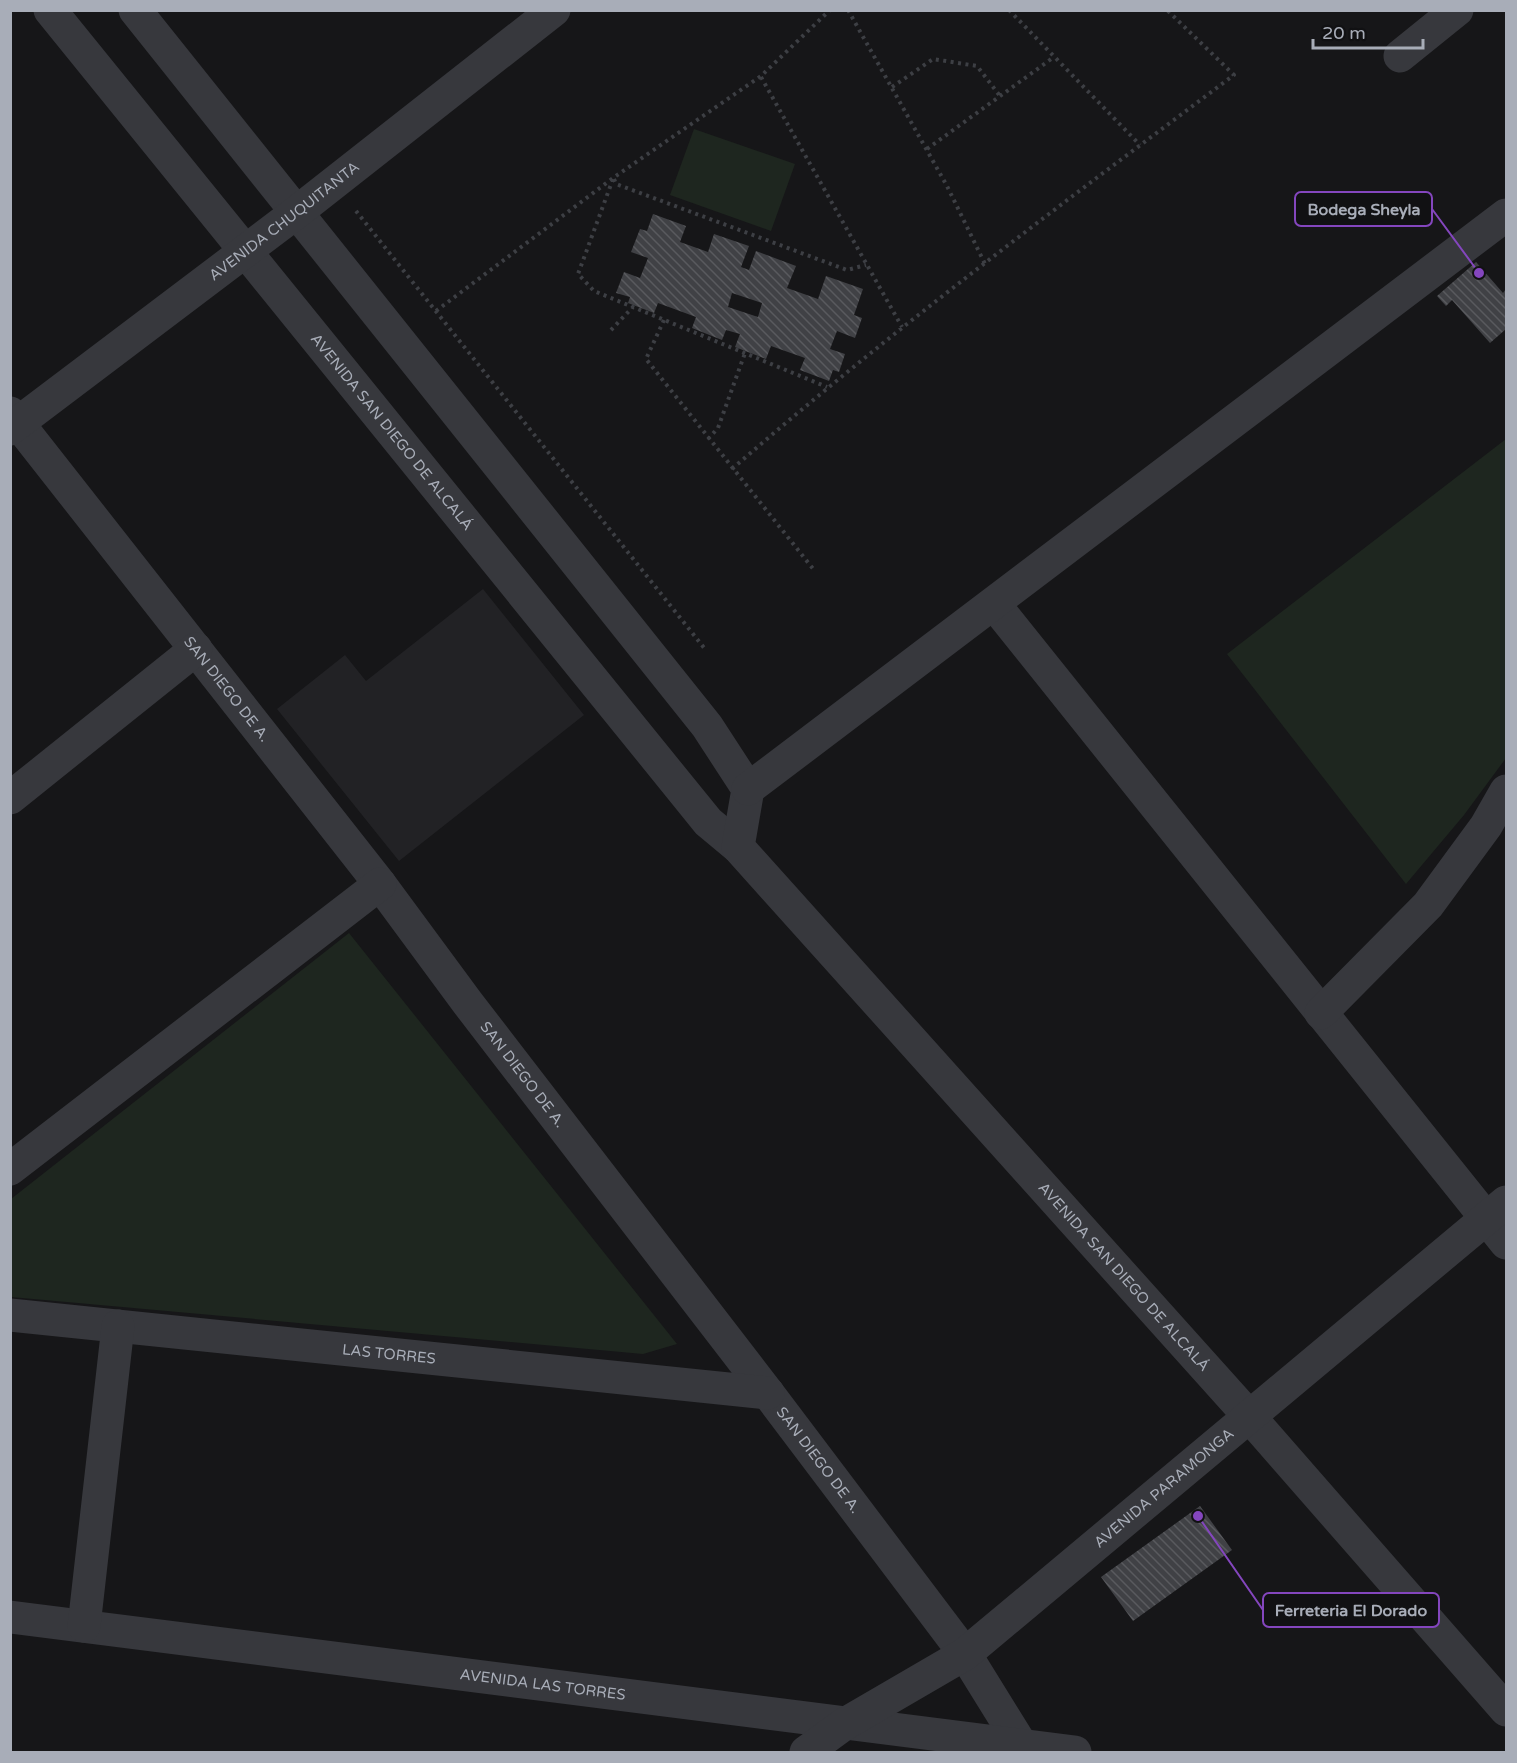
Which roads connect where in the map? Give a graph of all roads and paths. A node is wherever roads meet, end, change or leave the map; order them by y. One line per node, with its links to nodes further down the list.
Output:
1 (50, 10): 20 (street, AVENIDA SAN DIEGO DE ALCALÁ)
2 (135, 10): 18 (street)
3 (554, 10): 18 (street, AVENIDA CHUQUITANTA)
4 (830, 10): 11 (path)
5 (848, 10): 12 (path)
6 (1010, 10): 10 (path)
7 (1167, 10): 14 (path)
8 (1446, 14): 9 (street)
9 (1400, 56)
10 (1054, 57): 13 (path); 14 (path)
11 (761, 76): 16 (path); 22 (path)
12 (892, 87): 13 (path); 15 (path)
13 (1000, 96): 15 (path)
14 (1140, 145): 21 (path)
15 (927, 149): 21 (path)
16 (614, 178): 22 (path); 23 (path); 24 (path)
17 (356, 210): 24 (path)
18 (297, 212): 20 (street, AVENIDA CHUQUITANTA); 37 (street)
19 (1506, 216): 34 (street)
20 (246, 251): 30 (street, AVENIDA CHUQUITANTA); 40 (street, AVENIDA SAN DIEGO DE ALCALÁ)
21 (984, 264): 26 (path)
22 (866, 265): 26 (path)
23 (633, 307): 25 (path); 27 (path)
24 (436, 311): 36 (path)
25 (664, 320): 28 (path); 31 (path)
26 (902, 327): 29 (path)
27 (611, 330)
28 (745, 353): 29 (path); 31 (path)
29 (827, 387): 32 (path)
30 (13, 422): 35 (street, SAN DIEGO DE A.)
31 (708, 439): 32 (path)
32 (732, 469): 33 (path)
33 (814, 570)
34 (994, 604): 37 (street); 42 (street)
35 (196, 649): 39 (street); 41 (street, SAN DIEGO DE A.)
36 (705, 649)
37 (748, 789): 40 (street)
38 (1506, 791): 42 (street)
39 (10, 798)
40 (738, 847): 48 (street, AVENIDA SAN DIEGO DE ALCALÁ)
41 (380, 884): 43 (street); 47 (street, SAN DIEGO DE A.)
42 (1321, 1013): 44 (street)
43 (10, 1169)
44 (1500, 1222): 48 (street, AVENIDA PARAMONGA)
45 (10, 1315): 46 (street, LAS TORRES)
46 (118, 1326): 47 (street, LAS TORRES); 50 (street)
47 (768, 1393): 51 (street, SAN DIEGO DE A.)
48 (1248, 1415): 51 (street, AVENIDA PARAMONGA); 52 (street, AVENIDA SAN DIEGO DE ALCALÁ)
49 (10, 1617): 50 (street, AVENIDA LAS TORRES)
50 (84, 1626): 53 (street, AVENIDA LAS TORRES)
51 (965, 1654): 53 (street, AVENIDA PARAMONGA); 54 (street, SAN DIEGO DE A.)
52 (1506, 1710)
53 (843, 1725): 54 (street, AVENIDA LAS TORRES); 55 (street, AVENIDA PARAMONGA)
54 (1022, 1746): 56 (street, AVENIDA LAS TORRES)
55 (806, 1752)
56 (1075, 1752)

